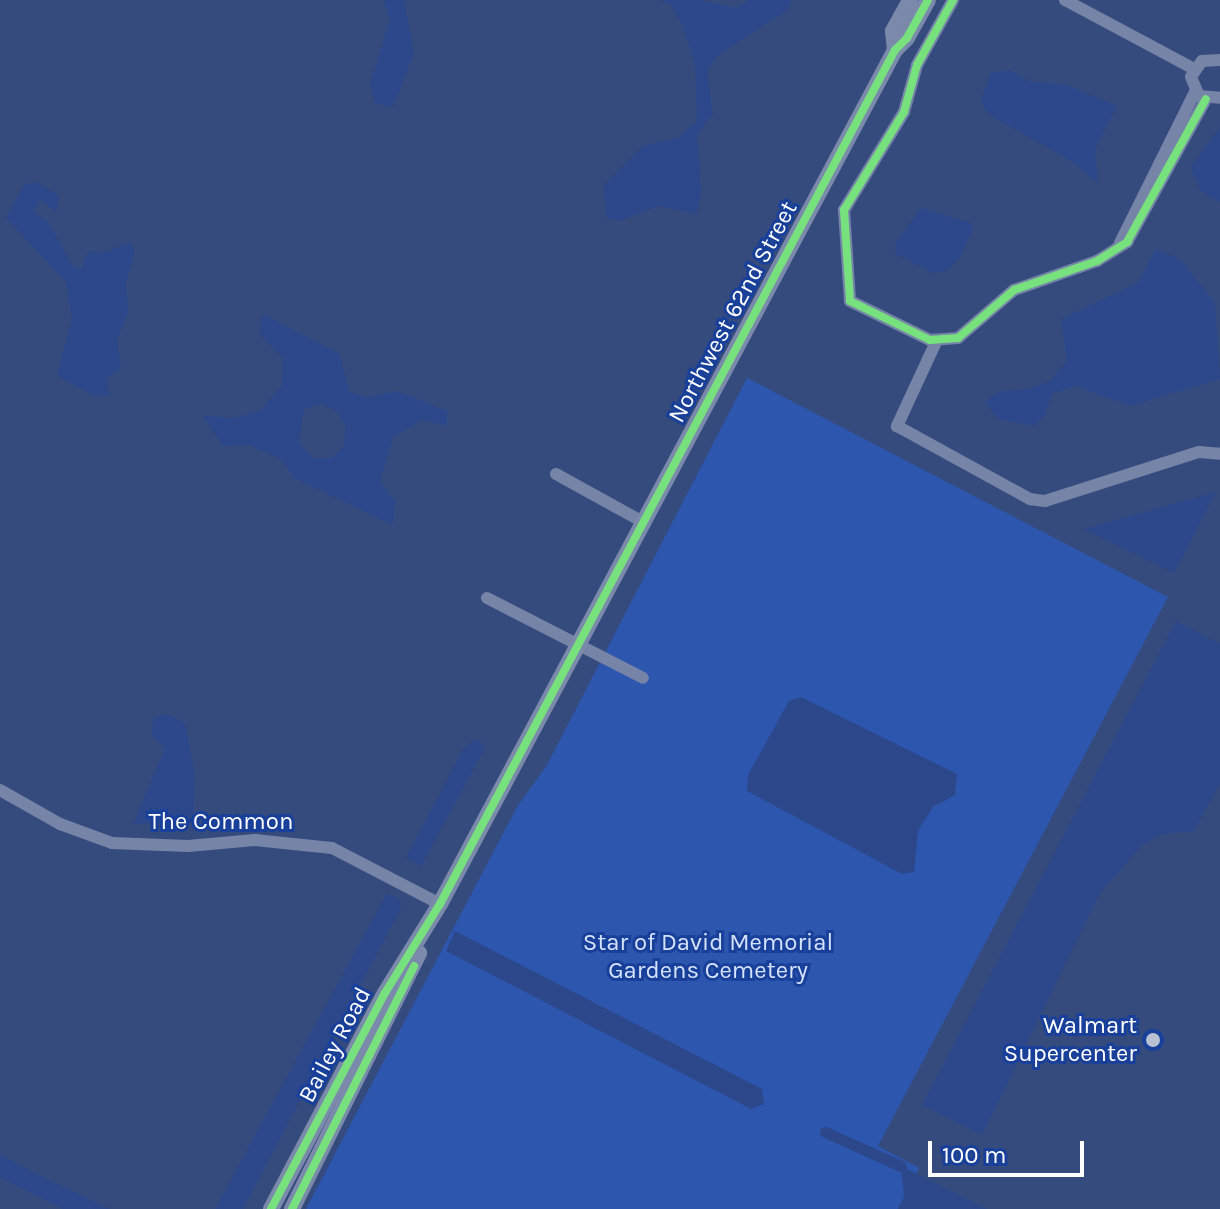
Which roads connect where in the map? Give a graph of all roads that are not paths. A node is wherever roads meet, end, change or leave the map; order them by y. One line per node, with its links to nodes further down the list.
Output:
1 (910, 0): 5 (street, Northwest 62nd Street)
2 (928, 0): 5 (street, Northwest 62nd Street)
3 (953, 0): 9 (street)
4 (1065, 0): 7 (street)
5 (895, 50): 12 (street, Northwest 62nd Street)
6 (1219, 59): 7 (street)
7 (1194, 69): 8 (street)
8 (1207, 96): 9 (street)
9 (936, 342): 10 (street)
10 (1220, 454)
11 (556, 474): 12 (street)
12 (643, 522): 14 (street, Northwest 62nd Street)
13 (487, 598): 14 (street)
14 (577, 645): 15 (street); 17 (street, Bailey Road)
15 (643, 678)
16 (0, 790): 17 (street, The Common)
17 (440, 904): 18 (street, Bailey Road); 19 (street, Bailey Road)
18 (271, 1209)
19 (292, 1209)

